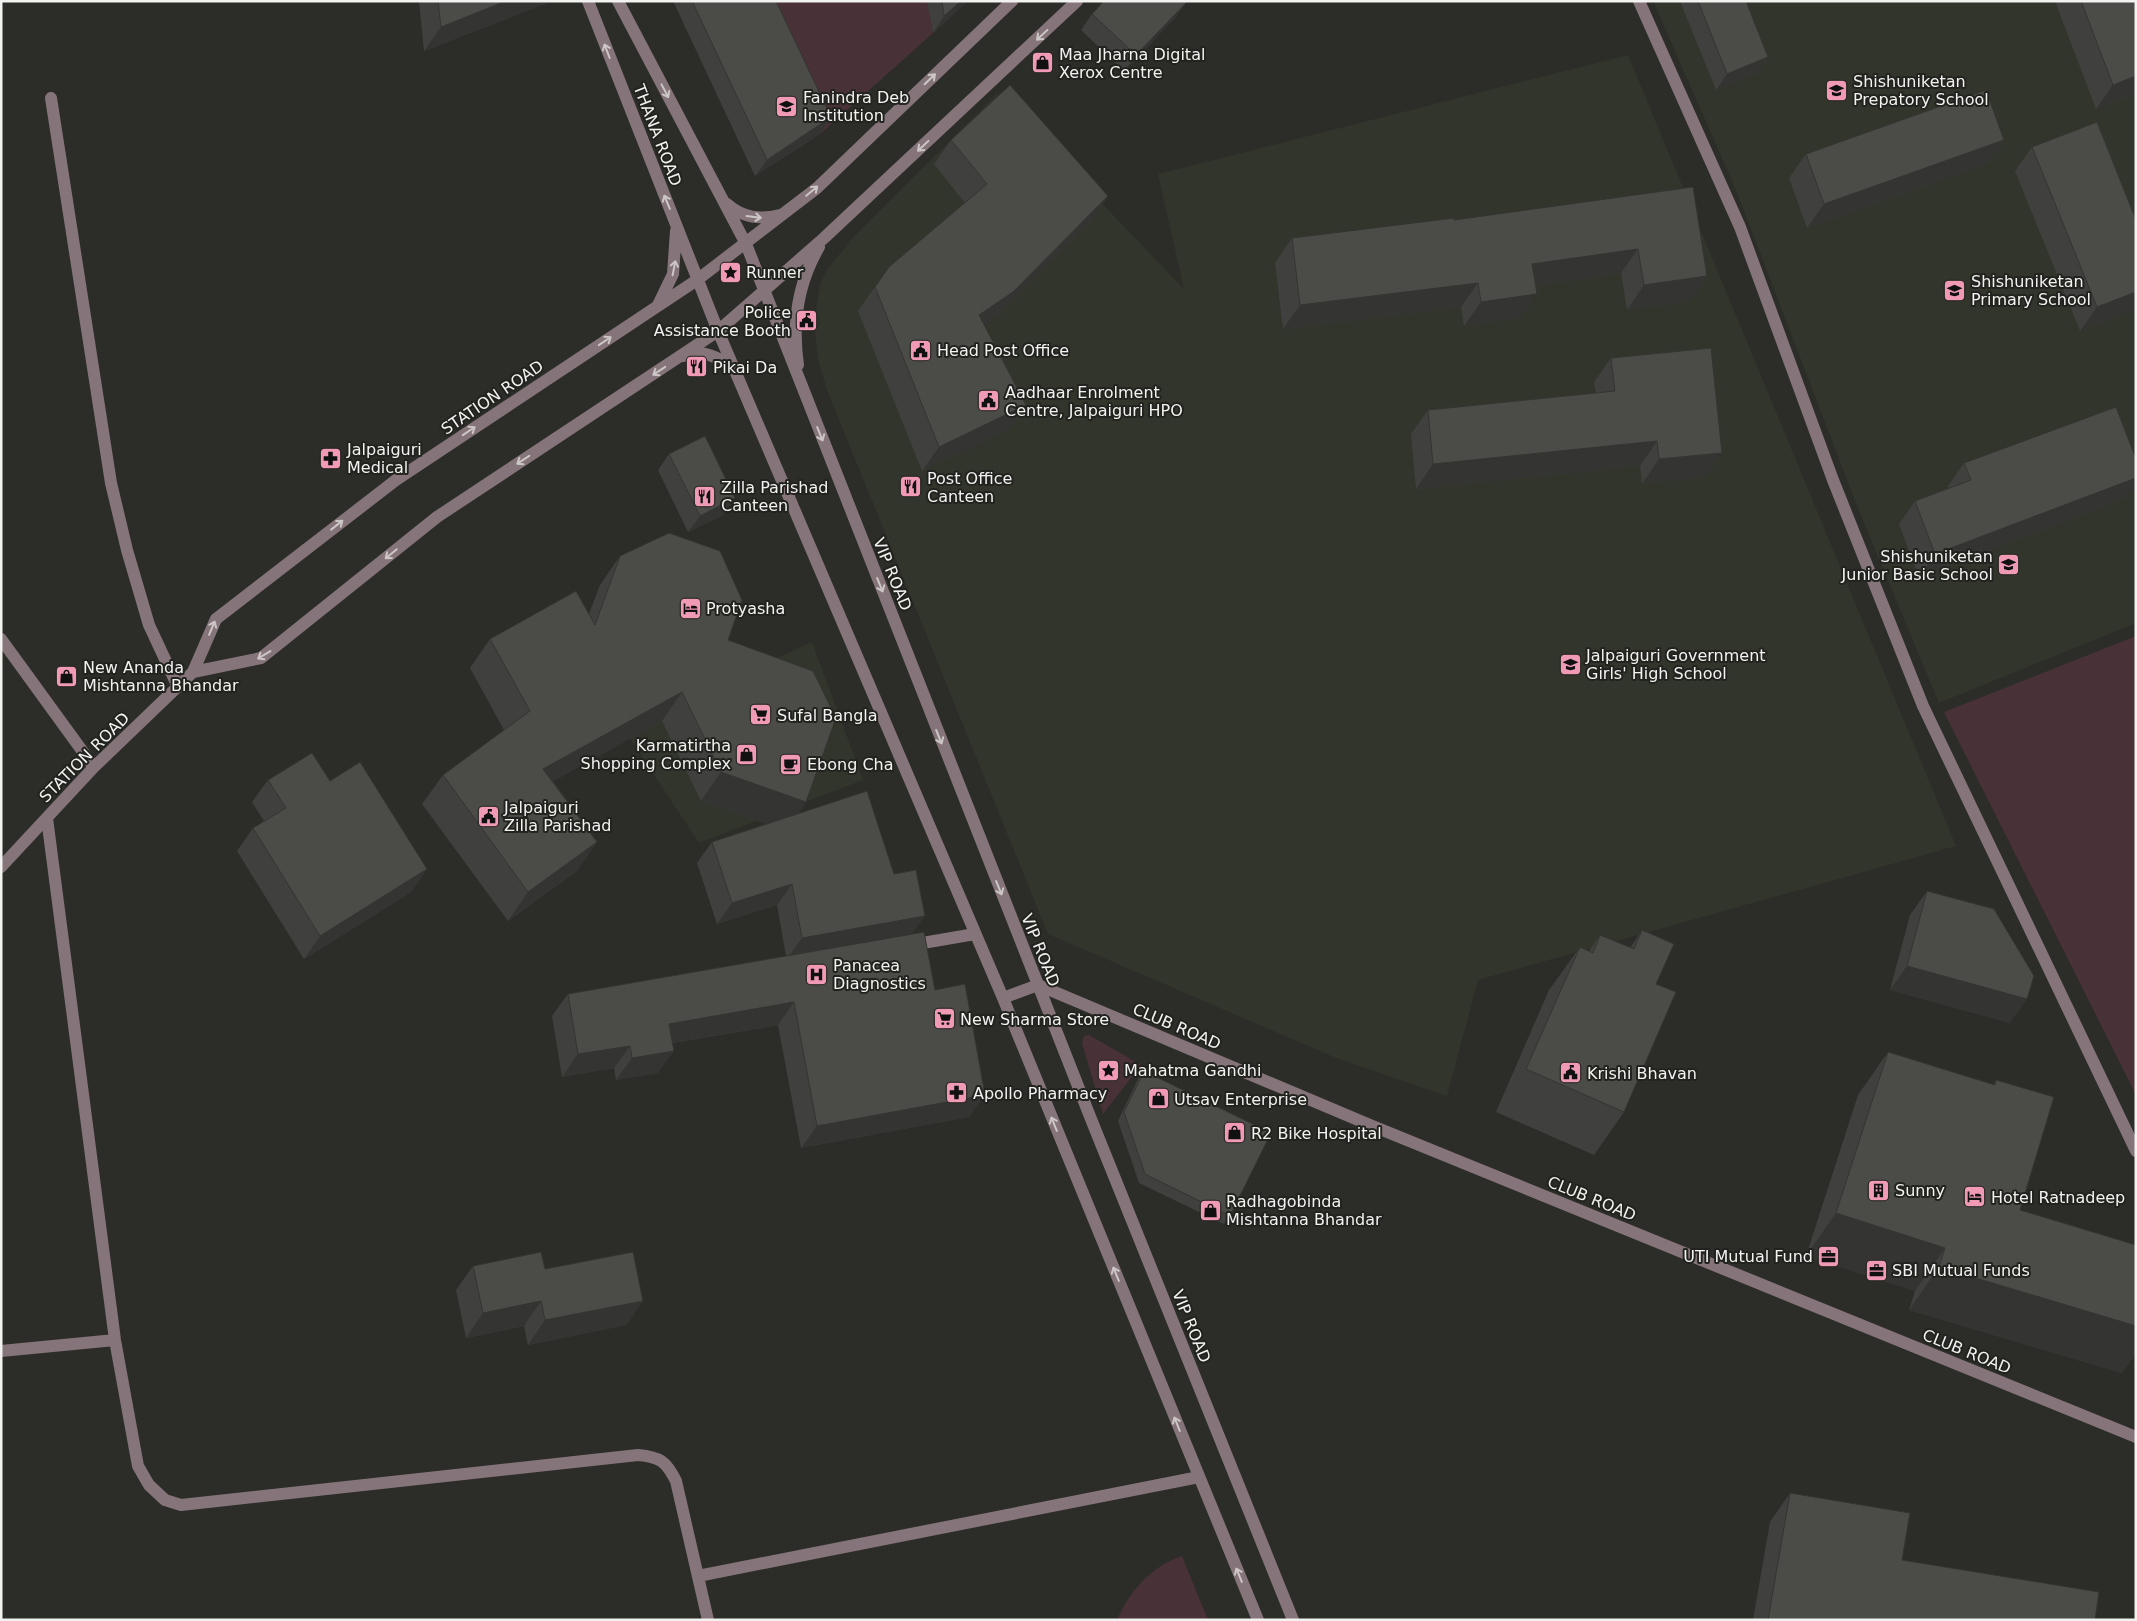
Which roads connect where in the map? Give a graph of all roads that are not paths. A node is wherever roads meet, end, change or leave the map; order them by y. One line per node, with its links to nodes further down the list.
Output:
1 (588, 1): 9 (street, THANA ROAD, one-way to 1)
2 (618, 1): 7 (street, THANA ROAD, one-way to 7)
3 (1012, 1): 8 (street, one-way to 3)
4 (1077, 1): 10 (street, one-way to 10)
5 (1639, 1): 29 (street)
6 (51, 98): 21 (street)
7 (720, 193): 8 (street, one-way to 8); 11 (street, THANA ROAD)
8 (794, 207): 11 (street, STATION ROAD)
9 (676, 226): 12 (street, THANA ROAD); 14 (street, one-way to 9)
10 (824, 238): 13 (street); 18 (street)
11 (746, 244): 12 (street, STATION ROAD); 13 (street, THANA ROAD)
12 (697, 280): 14 (street, STATION ROAD); 15 (street, THANA ROAD)
13 (763, 292): 15 (street); 18 (street, VIP ROAD)
14 (657, 307): 20 (street, STATION ROAD, one-way to 14)
15 (718, 332): 16 (street); 17 (street)
16 (675, 360): 17 (street); 20 (street, one-way to 20)
17 (735, 372): 25 (street)
18 (811, 412): 27 (street, VIP ROAD, one-way to 27)
19 (1, 639): 22 (street)
20 (193, 672): 21 (street, STATION ROAD)
21 (178, 686): 22 (street, STATION ROAD)
22 (94, 766): 23 (street, STATION ROAD)
23 (47, 818): 24 (street, STATION ROAD); 30 (street)
24 (1, 867)
25 (975, 934): 26 (street); 28 (street)
26 (899, 947)
27 (1038, 985): 28 (street); 32 (street, CLUB ROAD); 37 (street, VIP ROAD)
28 (1003, 998): 33 (street, one-way to 28)
29 (2136, 1151)
30 (115, 1340): 31 (street); 34 (street)
31 (1, 1351)
32 (2136, 1437)
33 (1199, 1477): 34 (street); 36 (street, one-way to 33)
34 (698, 1576): 35 (street)
35 (708, 1620)
36 (1258, 1620)
37 (1293, 1620)

